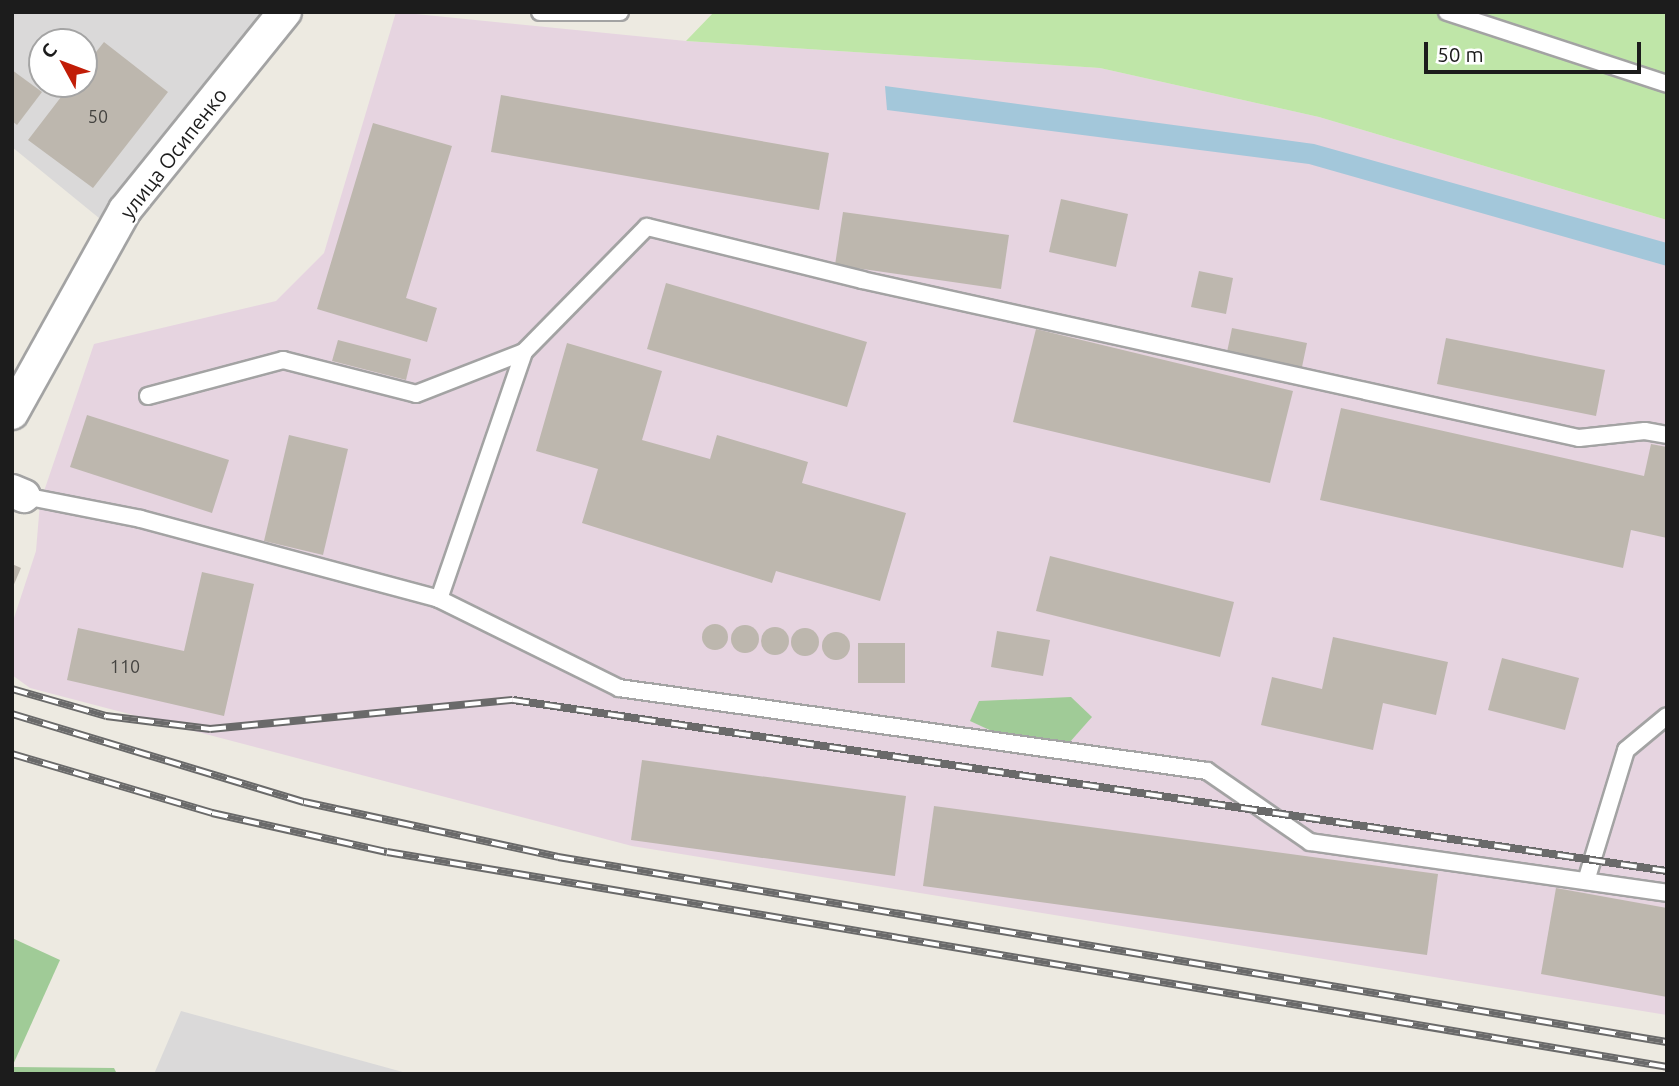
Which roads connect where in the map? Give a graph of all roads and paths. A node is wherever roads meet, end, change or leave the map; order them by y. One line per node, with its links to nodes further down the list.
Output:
1 (285, 12): 8 (street, улица Осипенко)
2 (540, 12): 3 (lane)
3 (620, 12)
4 (1447, 12): 5 (lane)
5 (1667, 85)
6 (524, 352): 7 (lane); 9 (lane); 11 (lane)
7 (148, 396)
8 (12, 413)
9 (1667, 435)
10 (18, 493): 11 (lane)
11 (439, 599): 13 (lane)
12 (1667, 716): 13 (lane)
13 (1586, 881): 14 (lane)
14 (1667, 893)

